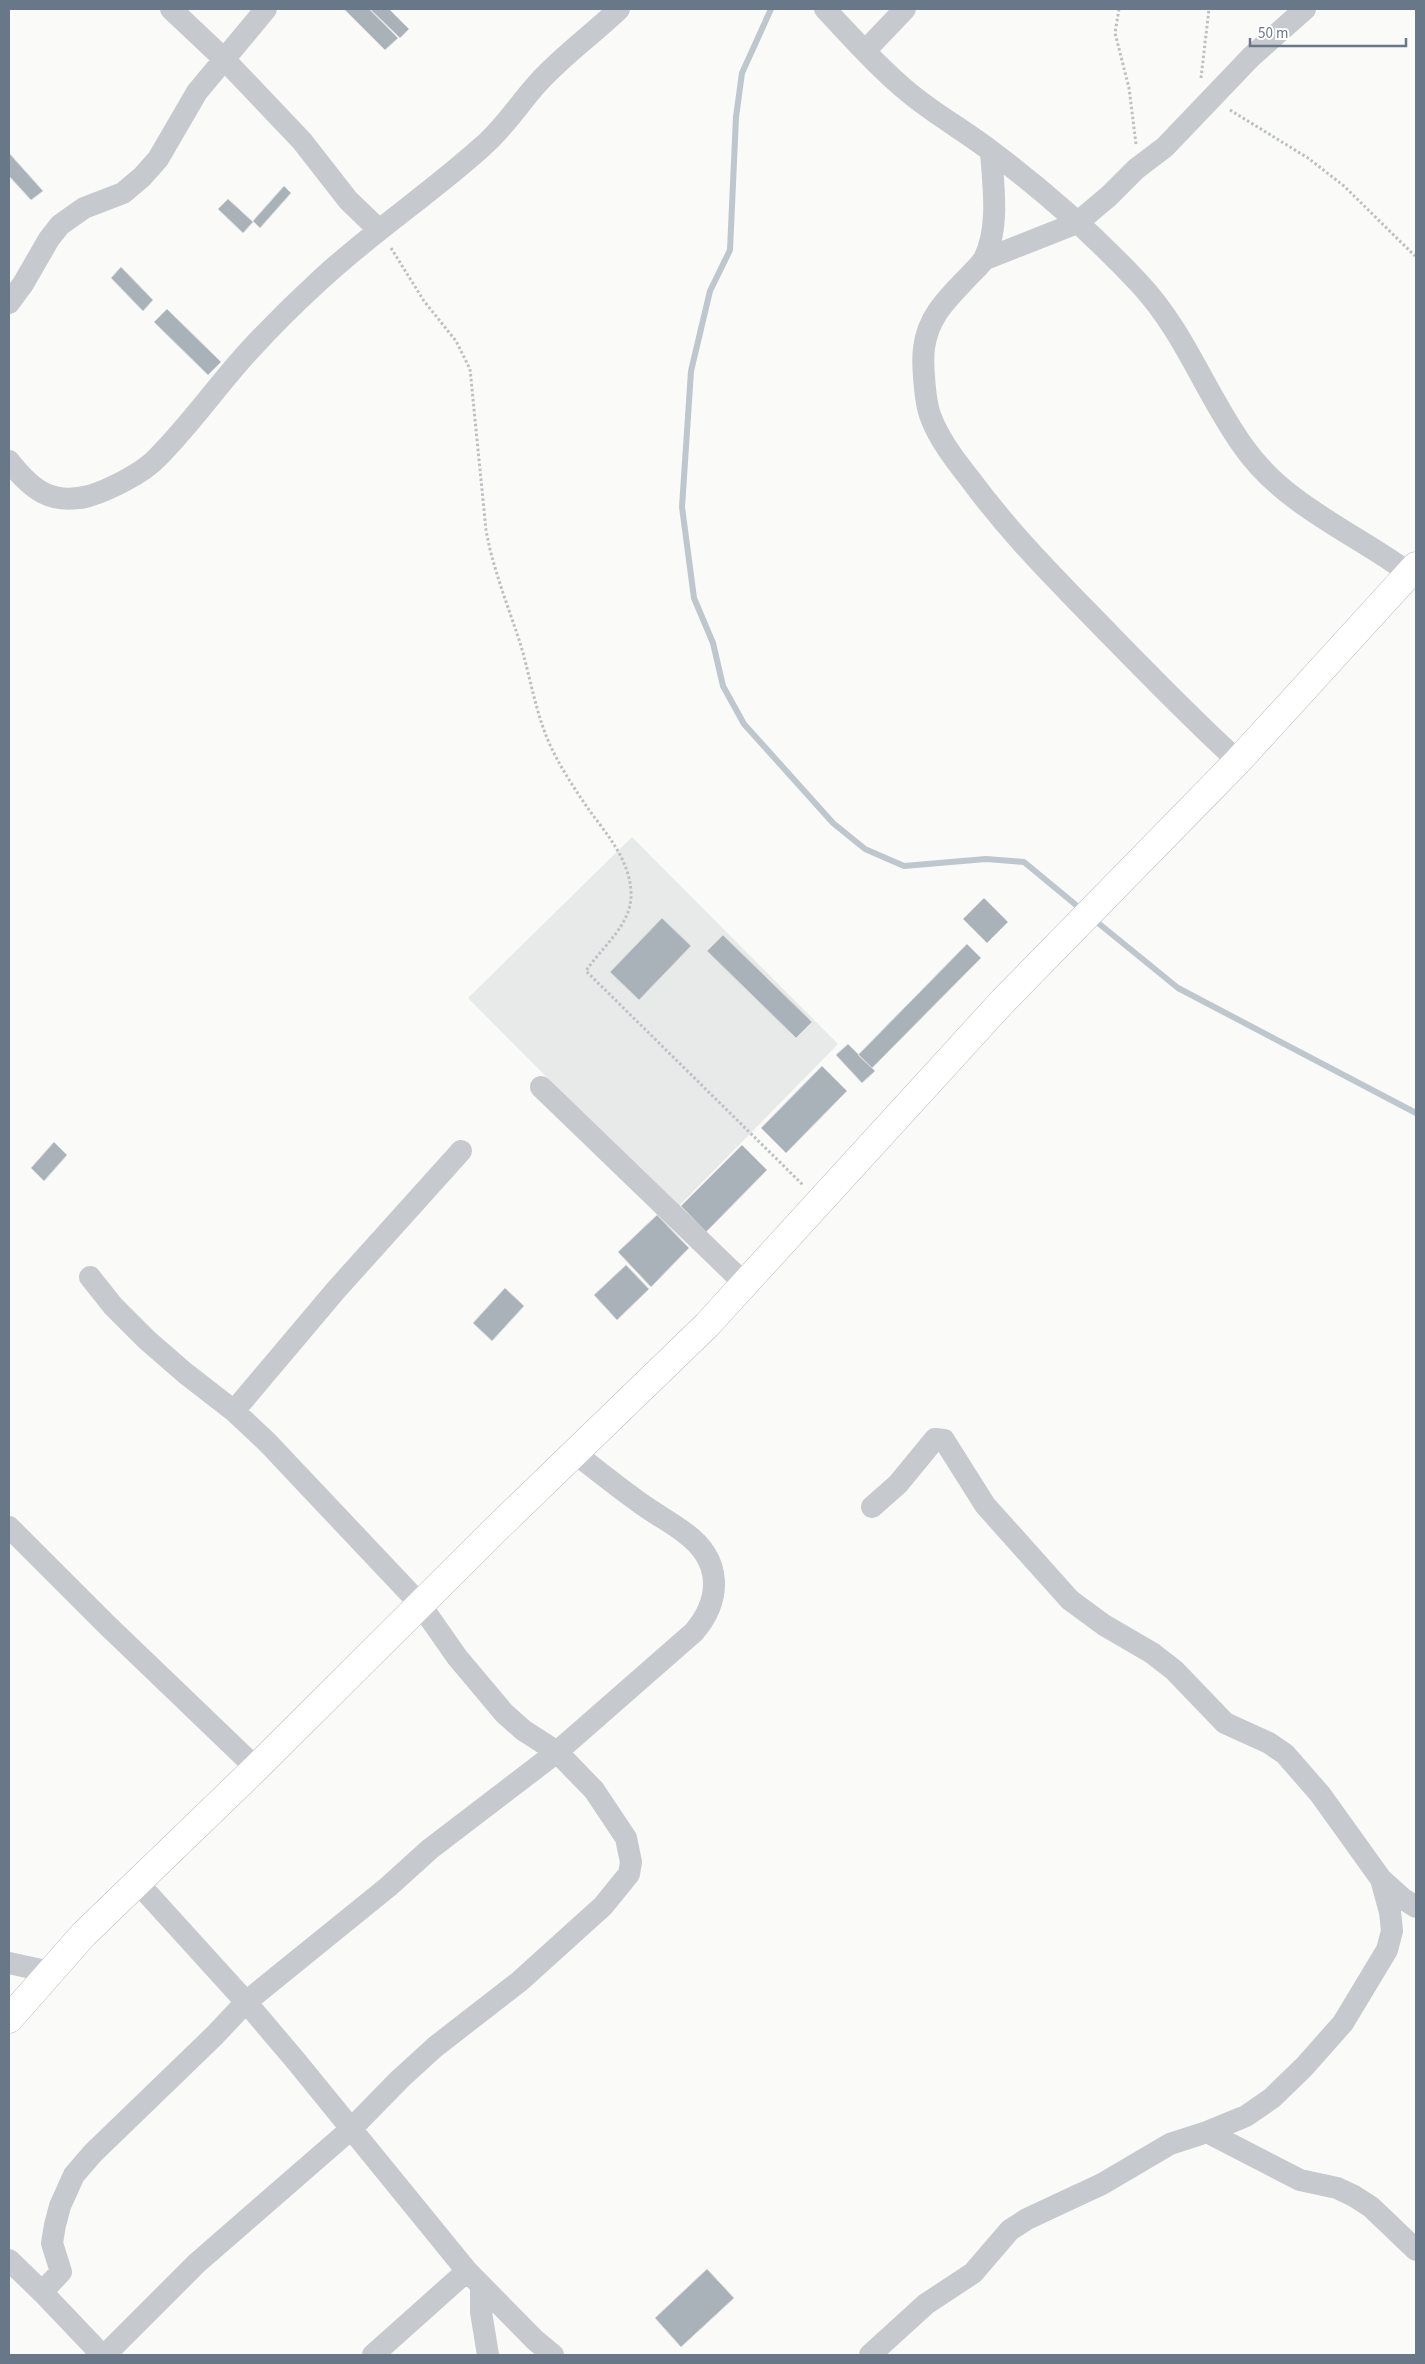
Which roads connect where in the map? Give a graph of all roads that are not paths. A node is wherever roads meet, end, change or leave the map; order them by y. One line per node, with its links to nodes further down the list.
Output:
1 (171, 9): 8 (street)
2 (266, 9): 8 (street)
3 (618, 9): 11 (street)
4 (824, 9): 7 (street)
5 (905, 9): 7 (street)
6 (1305, 9): 10 (street)
7 (866, 51): 9 (street)
8 (224, 59): 11 (street); 13 (street)
9 (991, 151): 10 (street); 12 (street)
10 (1077, 223): 12 (street); 15 (street)
11 (378, 229): 14 (street)
12 (984, 260): 16 (street)
13 (9, 303)
14 (9, 461)
15 (1413, 569): 16 (main road)
16 (1238, 761): 20 (main road)
17 (541, 1087): 20 (street)
18 (461, 1151): 21 (street)
19 (90, 1277): 21 (street)
20 (745, 1284): 22 (main road)
21 (234, 1411): 25 (street)
22 (576, 1454): 25 (main road); 26 (street)
23 (872, 1507): 28 (street)
24 (9, 1527): 27 (street)
25 (420, 1604): 26 (street); 27 (main road)
26 (557, 1752): 33 (street); 35 (street)
27 (256, 1768): 29 (main road)
28 (1382, 1879): 30 (street); 36 (street)
29 (137, 1882): 32 (main road); 33 (street)
30 (1416, 1907)
31 (9, 1963): 32 (street)
32 (50, 1972): 34 (main road)
33 (246, 2002): 35 (street); 40 (street)
34 (9, 2019)
35 (351, 2129): 39 (street); 42 (street)
36 (1208, 2132): 37 (street); 46 (street)
37 (1416, 2250)
38 (9, 2260): 40 (street)
39 (474, 2278): 41 (street); 43 (street); 44 (street)
40 (42, 2292): 42 (street)
41 (539, 2348): 45 (street)
42 (103, 2355)
43 (374, 2355)
44 (488, 2355)
45 (553, 2355)
46 (870, 2355)

